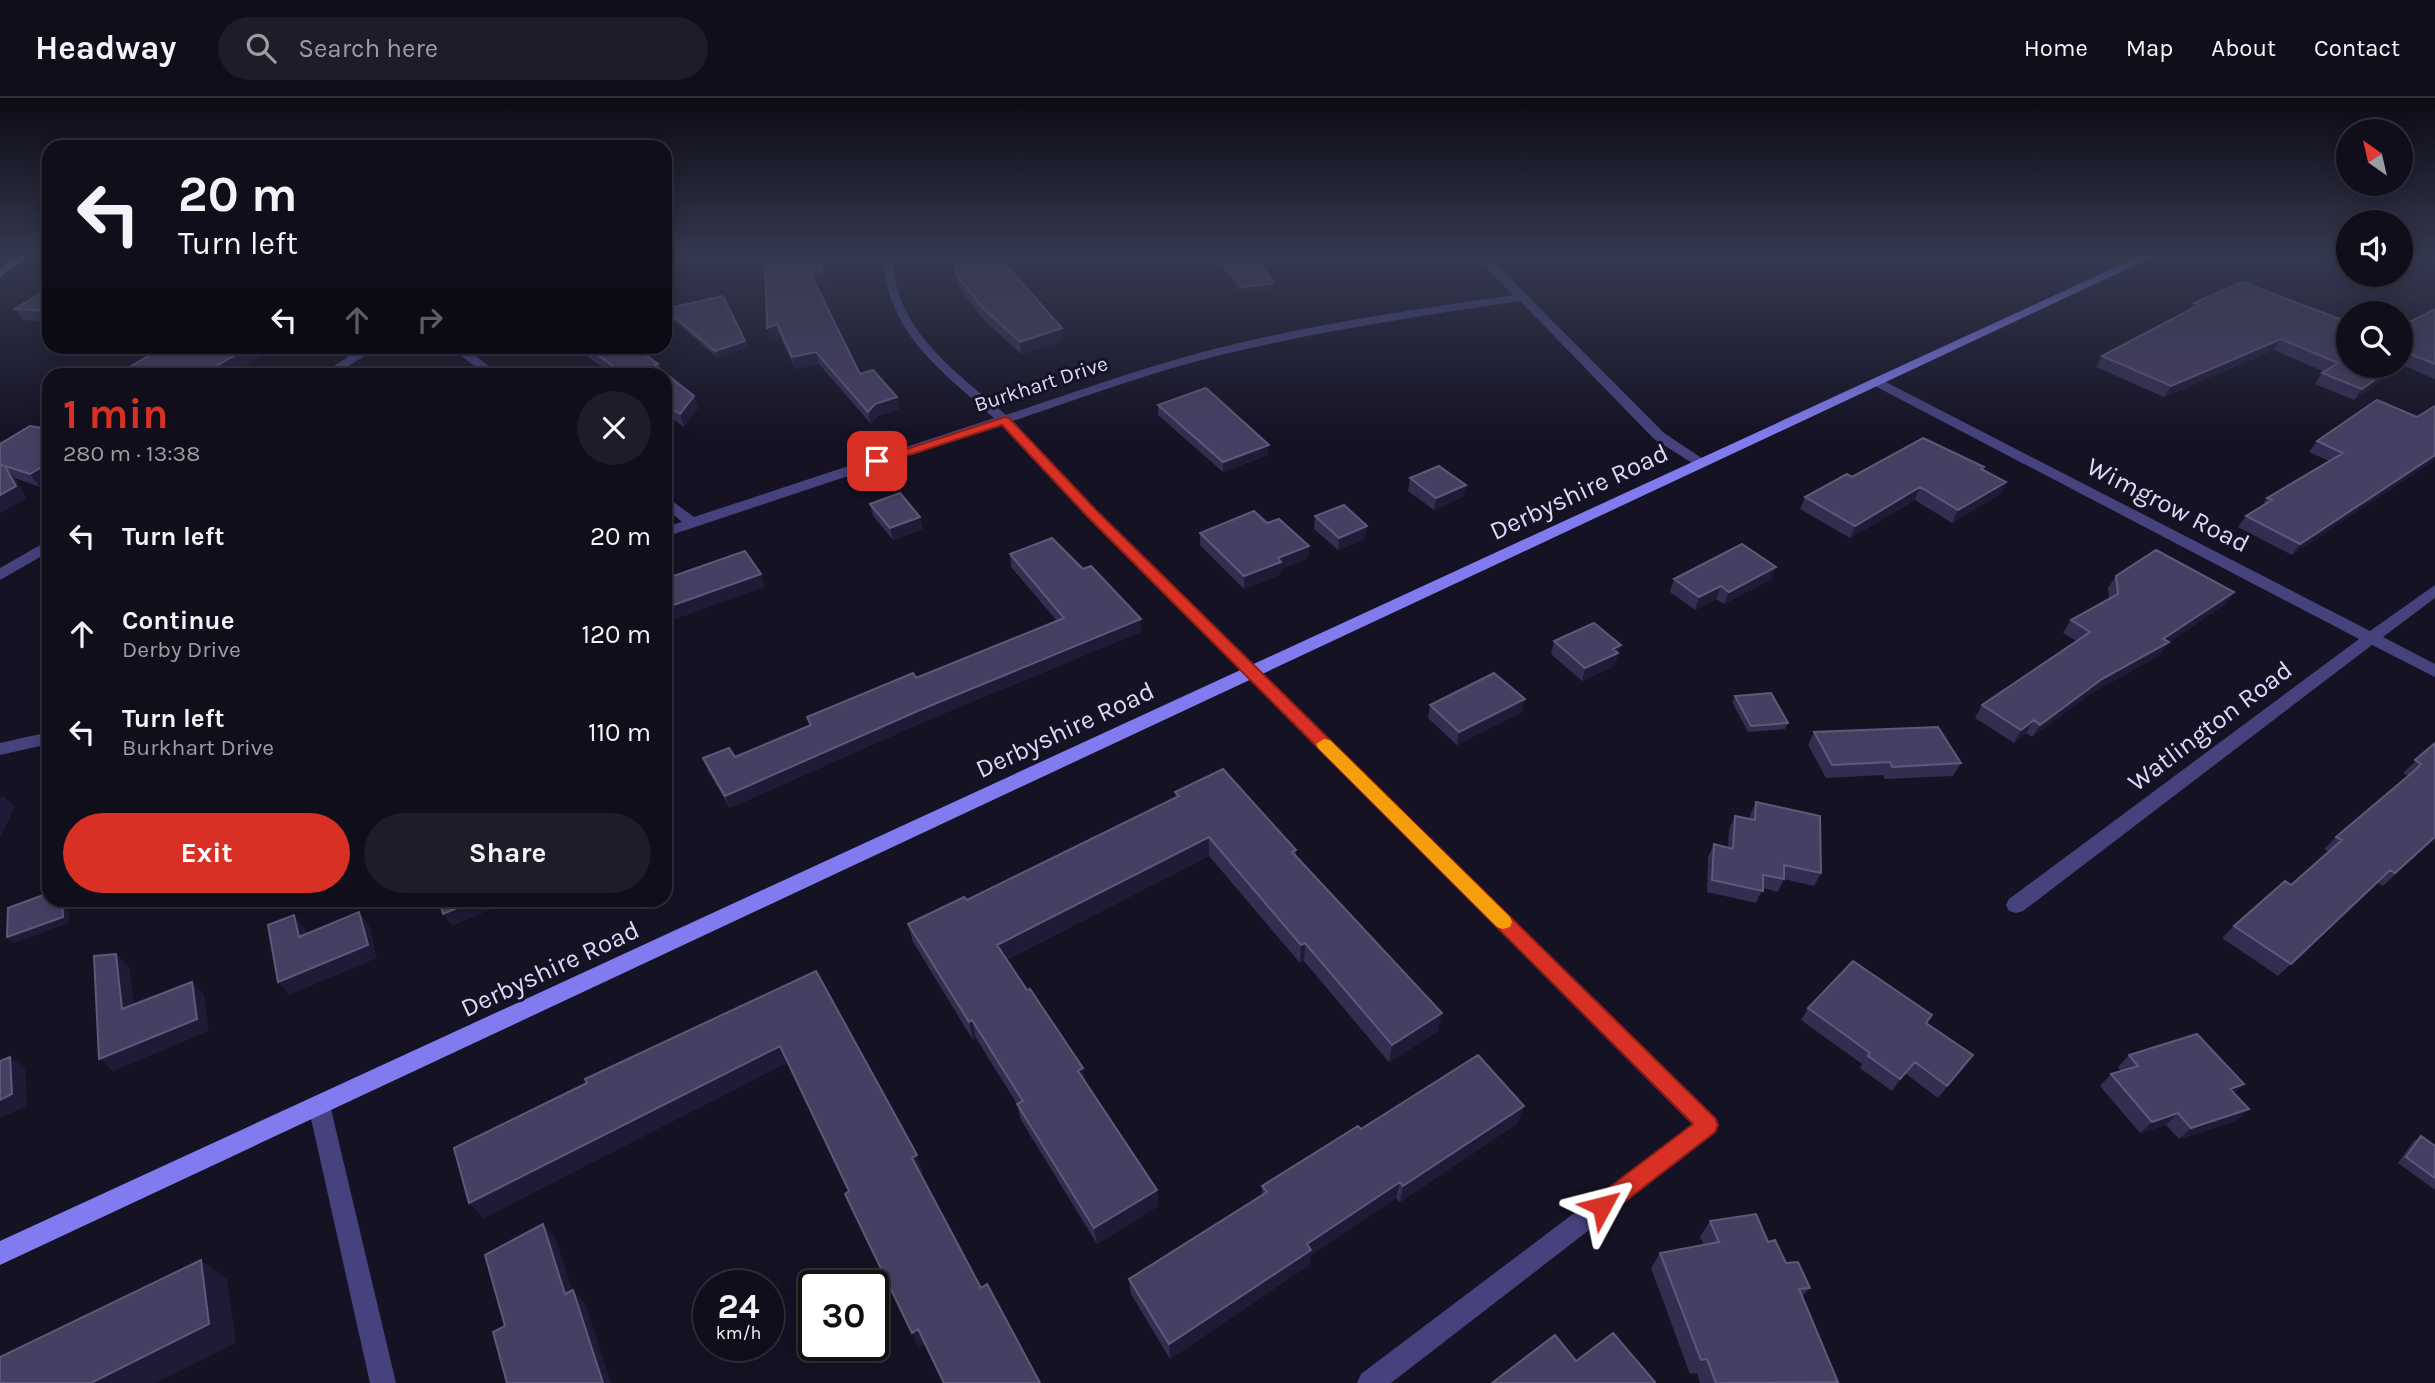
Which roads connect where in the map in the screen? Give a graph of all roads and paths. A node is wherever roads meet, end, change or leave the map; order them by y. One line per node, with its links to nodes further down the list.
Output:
1 (904, 315): 10 (street)
2 (1401, 315): 10 (street, Burkhart Drive)
3 (1540, 315): 11 (street)
4 (2023, 315): 9 (street, Derbyshire Road)
5 (361, 354): 7 (street)
6 (465, 354): 8 (street)
7 (338, 368)
8 (485, 368)
9 (1878, 383): 11 (street, Derbyshire Road); 18 (street, Wimgrow Road)
10 (1005, 421): 13 (street, Burkhart Drive); 20 (street)
11 (1702, 463): 20 (street, Derbyshire Road)
12 (672, 506): 13 (street)
13 (691, 522): 14 (street, Burkhart Drive)
14 (672, 529)
15 (42, 549): 16 (street)
16 (0, 575)
17 (2435, 590): 18 (street, Watlington Road)
18 (2371, 638): 19 (street, Wimgrow Road); 23 (street, Watlington Road)
19 (2435, 671)
20 (1252, 672): 24 (street, Derbyshire Road); 27 (street)
21 (42, 740): 22 (street)
22 (0, 749)
23 (2016, 905)
24 (319, 1105): 25 (street, Derbyshire Road); 26 (street)
25 (0, 1254)
26 (383, 1383)
27 (1370, 1383)

